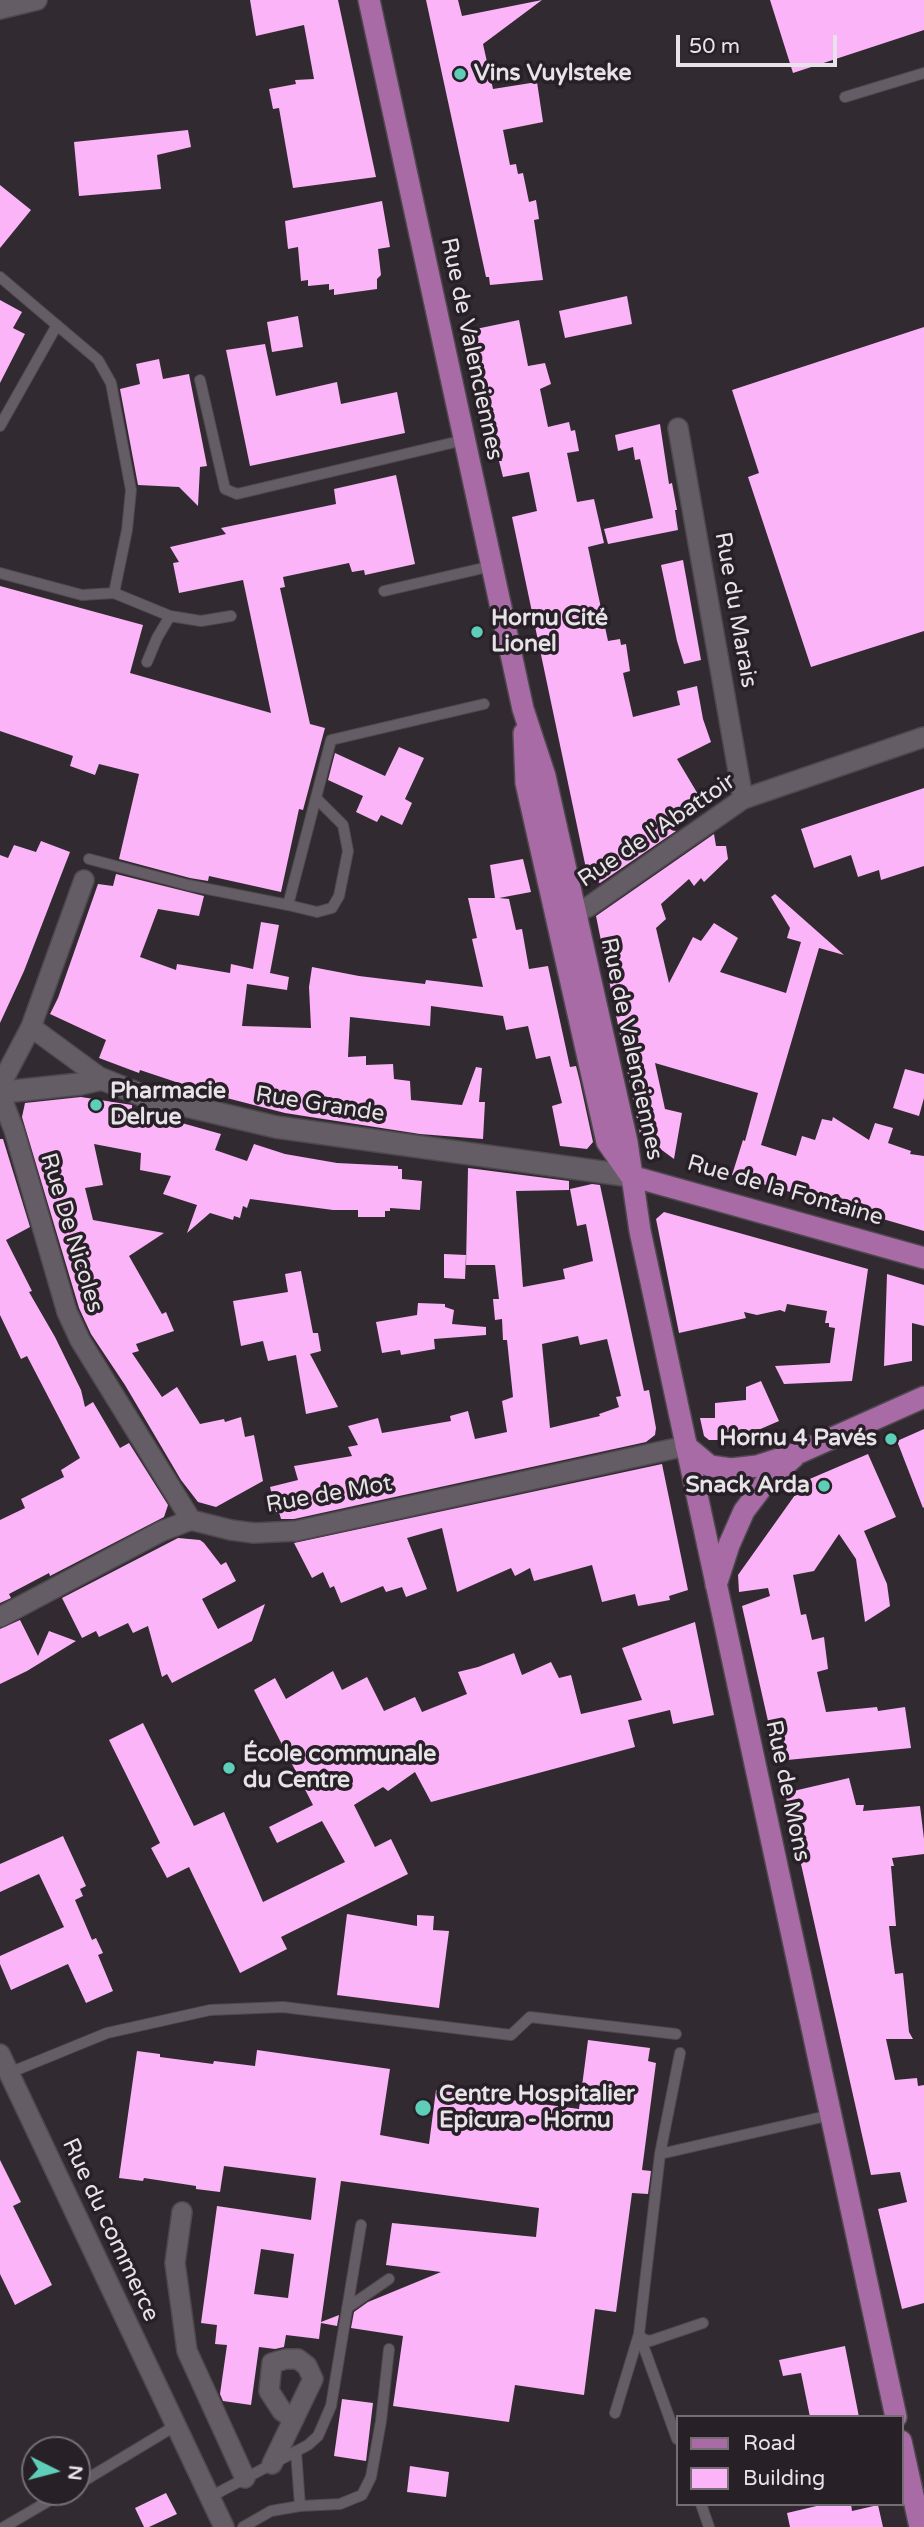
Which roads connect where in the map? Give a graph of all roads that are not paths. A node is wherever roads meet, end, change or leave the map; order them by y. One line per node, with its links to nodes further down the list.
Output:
1 (37, 0): 3 (street)
2 (369, 0): 11 (main road, Rue de Valenciennes)
3 (0, 9)
4 (924, 73): 5 (lane)
5 (845, 97)
6 (0, 277): 7 (lane)
7 (57, 325): 9 (lane); 15 (lane)
8 (200, 380): 11 (lane)
9 (0, 426)
10 (678, 428): 23 (street, Rue du Marais)
11 (464, 439): 12 (main road, Rue de Valenciennes)
12 (492, 566): 14 (lane); 20 (main road, Rue de Valenciennes)
13 (0, 573): 15 (lane)
14 (383, 591)
15 (114, 593): 16 (lane)
16 (170, 616): 17 (lane); 18 (lane)
17 (231, 616)
18 (147, 662)
19 (484, 704): 22 (lane)
20 (523, 709): 24 (main road, Rue de Valenciennes); 28 (main road, Rue de Valenciennes)
21 (924, 737): 23 (street, Rue de l'Abattoir)
22 (316, 798): 27 (lane); 27 (lane)
23 (743, 799): 28 (street, Rue de l'Abattoir)
24 (537, 830): 28 (street); 32 (main road, Rue de Valenciennes)
25 (89, 859): 27 (lane)
26 (84, 880): 29 (street)
27 (288, 905)
28 (576, 912): 32 (main road, Rue de Valenciennes)
29 (31, 1027): 30 (street); 31 (street)
30 (102, 1079): 31 (street); 32 (street, Rue Grande)
31 (2, 1091): 37 (street, Rue De Nicoles)
32 (631, 1176): 33 (main road, Rue de la Fontaine); 35 (main road, Rue de Mons)
33 (924, 1258)
34 (924, 1397): 36 (main road)
35 (686, 1446): 36 (main road); 37 (street, Rue de Mot); 38 (main road, Rue de Mons)
36 (801, 1452): 38 (main road)
37 (191, 1520): 39 (street)
38 (716, 1587): 44 (main road, Rue de Mons)
39 (0, 1617)
40 (676, 2034): 43 (lane)
41 (680, 2053): 45 (lane)
42 (0, 2054): 43 (street, Rue du commerce)
43 (9, 2073): 56 (street, Rue du commerce)
44 (831, 2115): 45 (lane); 54 (main road, Rue de Mons)
45 (660, 2154): 51 (lane)
46 (183, 2212): 62 (street)
47 (361, 2225): 49 (lane)
48 (389, 2279): 49 (lane)
49 (347, 2308): 59 (lane)
50 (703, 2323): 51 (lane)
51 (639, 2334): 53 (lane); 57 (lane)
52 (389, 2349): 64 (lane)
53 (615, 2413)
54 (896, 2415)
55 (294, 2420): 60 (street)
56 (176, 2426): 61 (lane); 63 (street)
57 (676, 2437)
58 (903, 2450): 71 (main road)
59 (296, 2451): 60 (lane); 64 (lane)
60 (272, 2464): 62 (lane)
61 (91, 2477)
62 (245, 2478): 63 (lane)
63 (210, 2497): 68 (street)
64 (300, 2505): 69 (lane)
65 (40, 2506): 67 (lane)
66 (702, 2506): 70 (lane)
67 (4, 2527)
68 (224, 2527)
69 (243, 2527)
70 (709, 2527)
71 (920, 2527)

